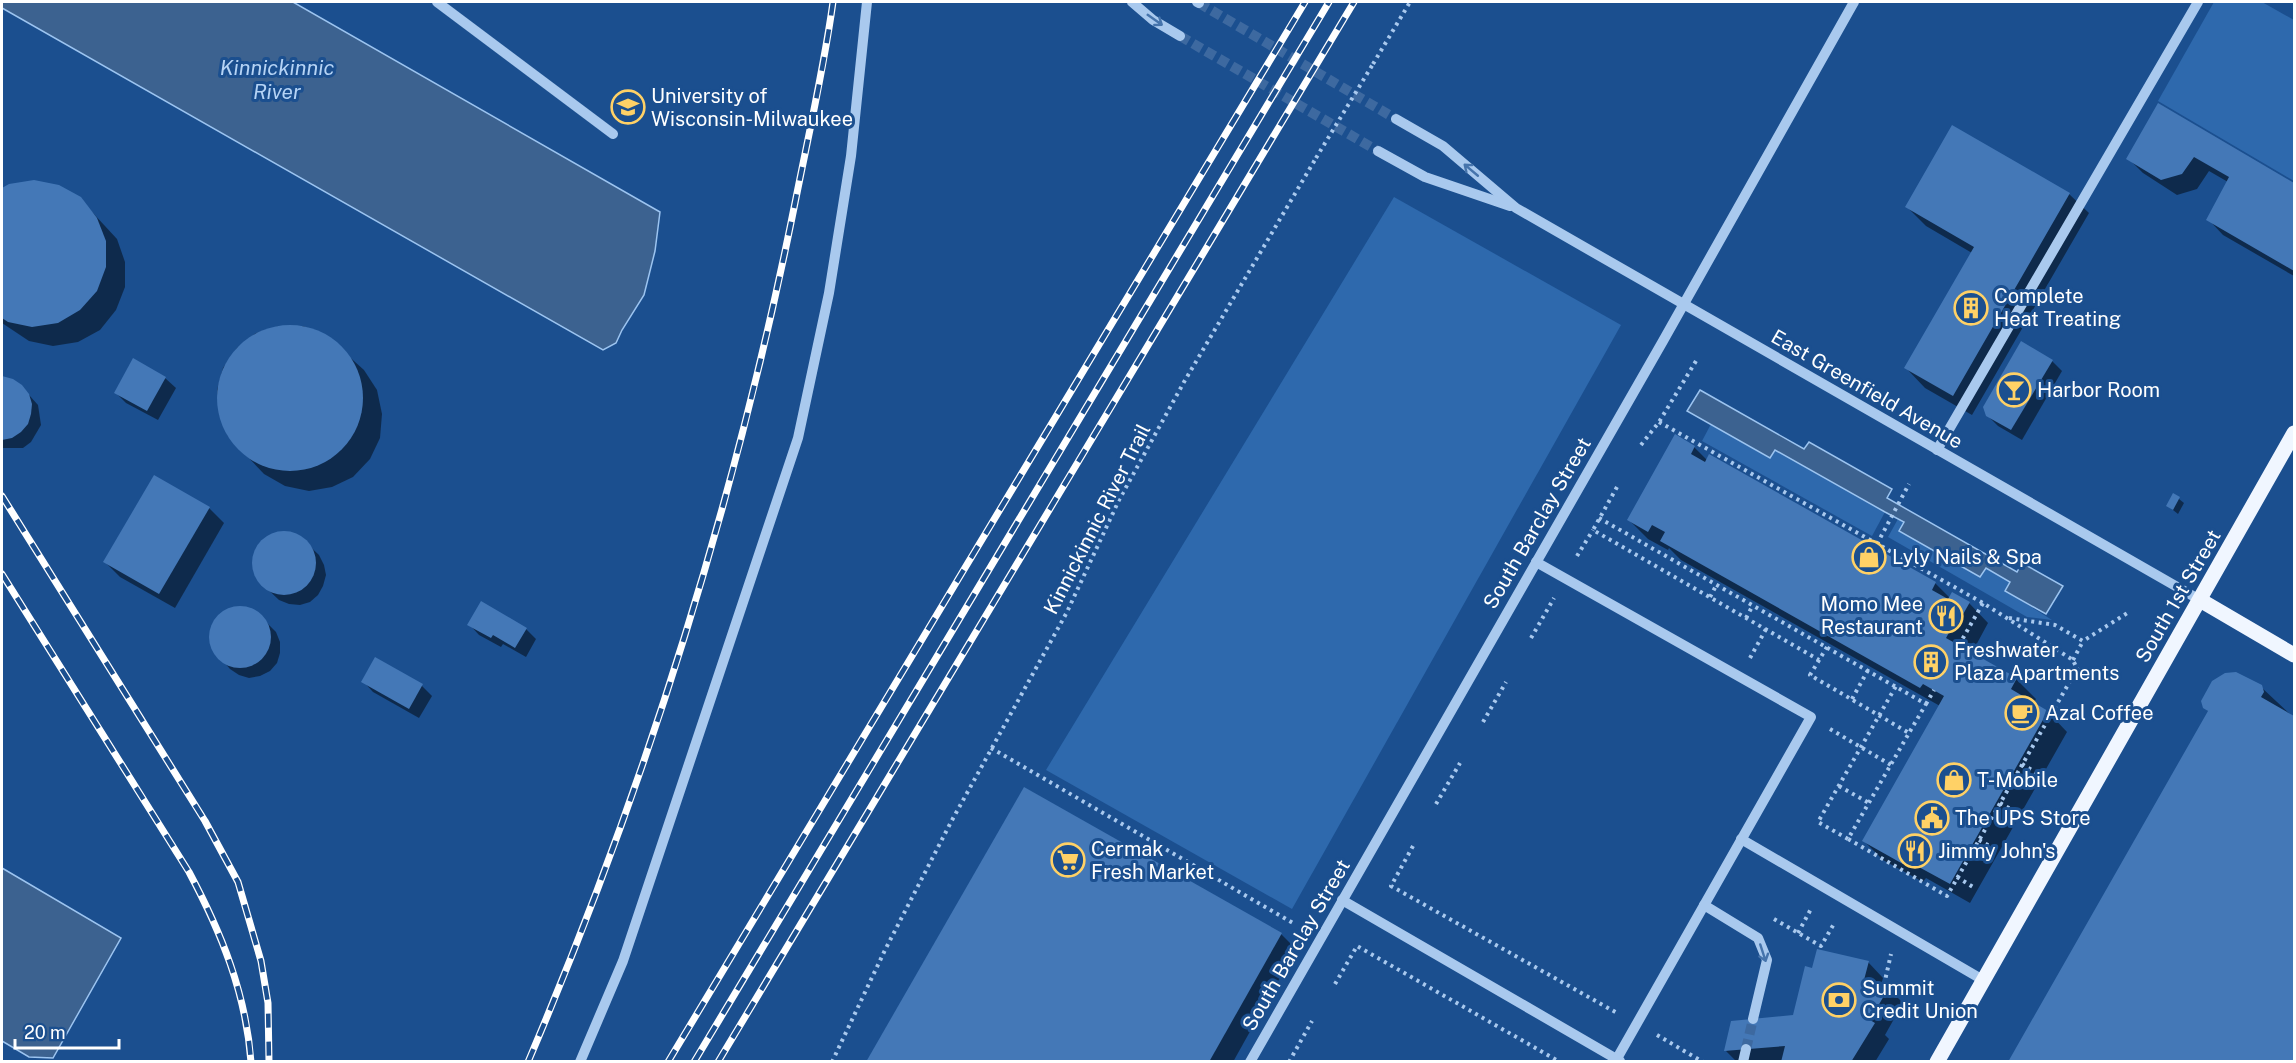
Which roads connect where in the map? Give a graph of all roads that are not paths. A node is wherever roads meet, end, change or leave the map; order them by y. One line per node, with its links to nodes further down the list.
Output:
1 (437, 2): 8 (street)
2 (867, 2): 24 (street)
3 (1132, 2): 6 (street, one-way to 6)
4 (1854, 2): 11 (street, South Barclay Street)
5 (2198, 2): 13 (street)
6 (1180, 36)
7 (1396, 119): 10 (street, East Greenfield Avenue, one-way to 7)
8 (613, 134)
9 (1378, 151): 10 (street, East Greenfield Avenue)
10 (1516, 208): 11 (street, East Greenfield Avenue)
11 (1683, 304): 13 (street, East Greenfield Avenue); 14 (street, South Barclay Street)
12 (2295, 433): 15 (main road, South 1st Street)
13 (1937, 450): 15 (street, East Greenfield Avenue)
14 (1536, 562): 17 (street); 18 (street, South Barclay Street)
15 (2200, 600): 16 (main road); 20 (main road, South 1st Street)
16 (2295, 655)
17 (1741, 839): 19 (street); 20 (street)
18 (1342, 900): 23 (street); 25 (street, South Barclay Street)
19 (1704, 905): 21 (street, one-way to 21); 23 (street)
20 (1983, 980): 27 (main road, South 1st Street)
21 (1753, 1019)
22 (1746, 1049): 26 (street)
23 (1617, 1061)
24 (580, 1062)
25 (1250, 1062)
26 (1743, 1062)
27 (1937, 1062)

